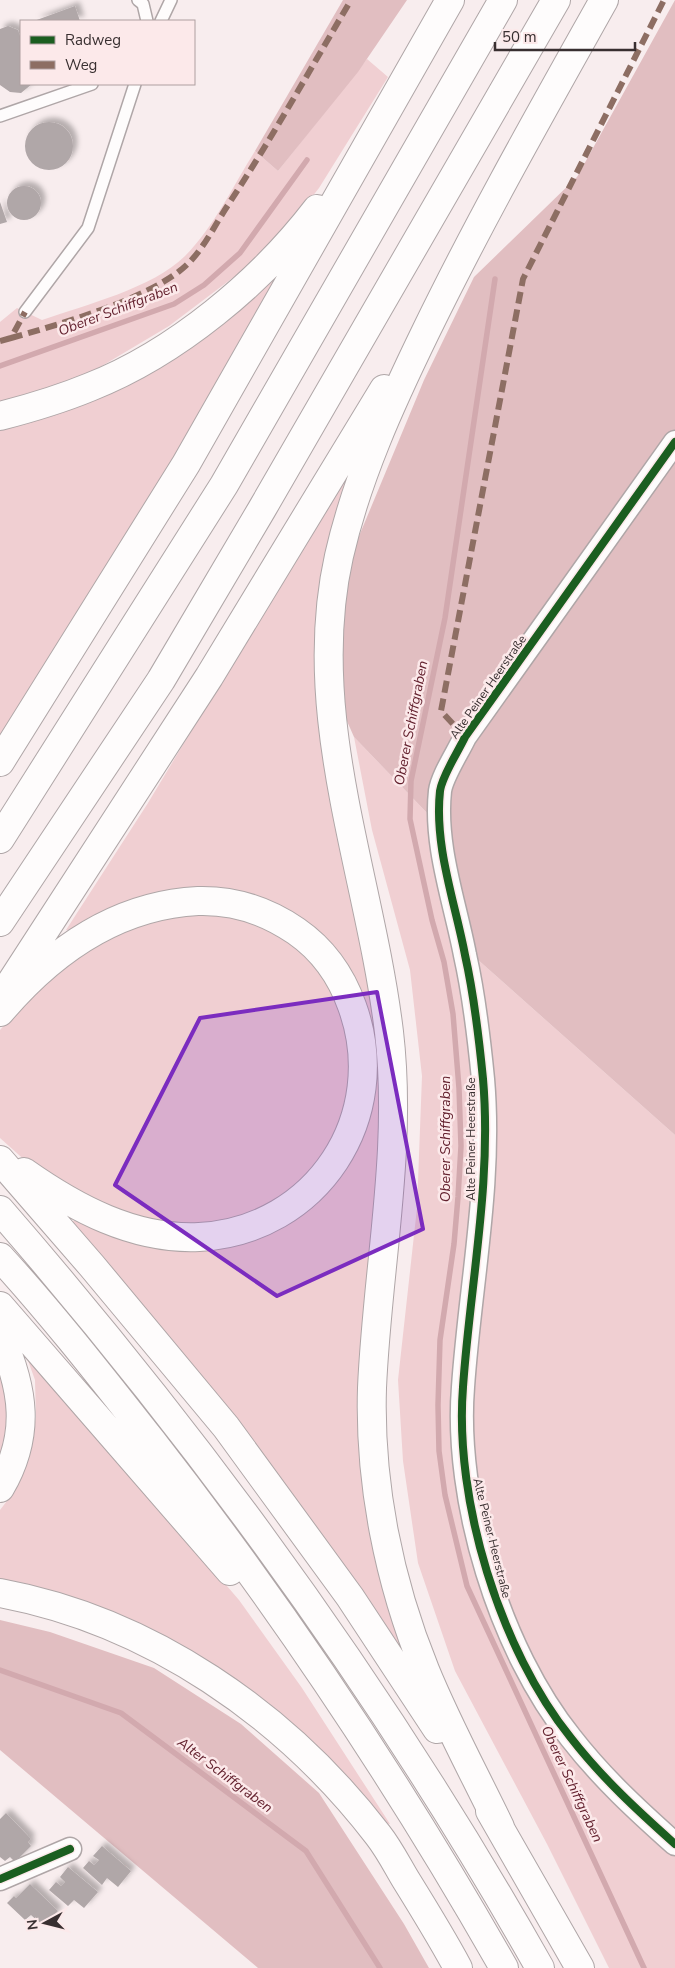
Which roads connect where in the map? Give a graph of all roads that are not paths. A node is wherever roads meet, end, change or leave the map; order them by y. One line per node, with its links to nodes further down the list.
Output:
1 (138, 0): 7 (lane)
2 (171, 0): 8 (lane)
3 (450, 0): 11 (highway)
4 (502, 0): 18 (highway)
5 (556, 0): 19 (highway)
6 (604, 0): 13 (highway)
7 (147, 20)
8 (161, 20)
9 (89, 85): 12 (lane)
10 (135, 85): 14 (lane)
11 (386, 115): 15 (highway); 17 (highway)
12 (0, 116)
13 (456, 269): 20 (highway); 31 (highway)
14 (25, 312)
15 (0, 416)
16 (675, 442): 32 (street, Alte Peiner Heerstraße)
17 (0, 762)
18 (0, 839)
19 (0, 922)
20 (0, 1000)
21 (0, 1012): 22 (highway)
22 (0, 1155)
23 (0, 1160): 31 (highway)
24 (0, 1210): 37 (highway)
25 (0, 1257): 30 (highway)
26 (0, 1306): 30 (highway)
27 (0, 1335): 28 (highway)
28 (0, 1488)
29 (0, 1592): 35 (highway)
30 (322, 1675): 36 (highway)
31 (500, 1827): 38 (highway)
32 (675, 1844)
33 (70, 1849): 34 (street)
34 (0, 1879)
35 (458, 1968)
36 (504, 1968)
37 (540, 1968)
38 (580, 1968)

